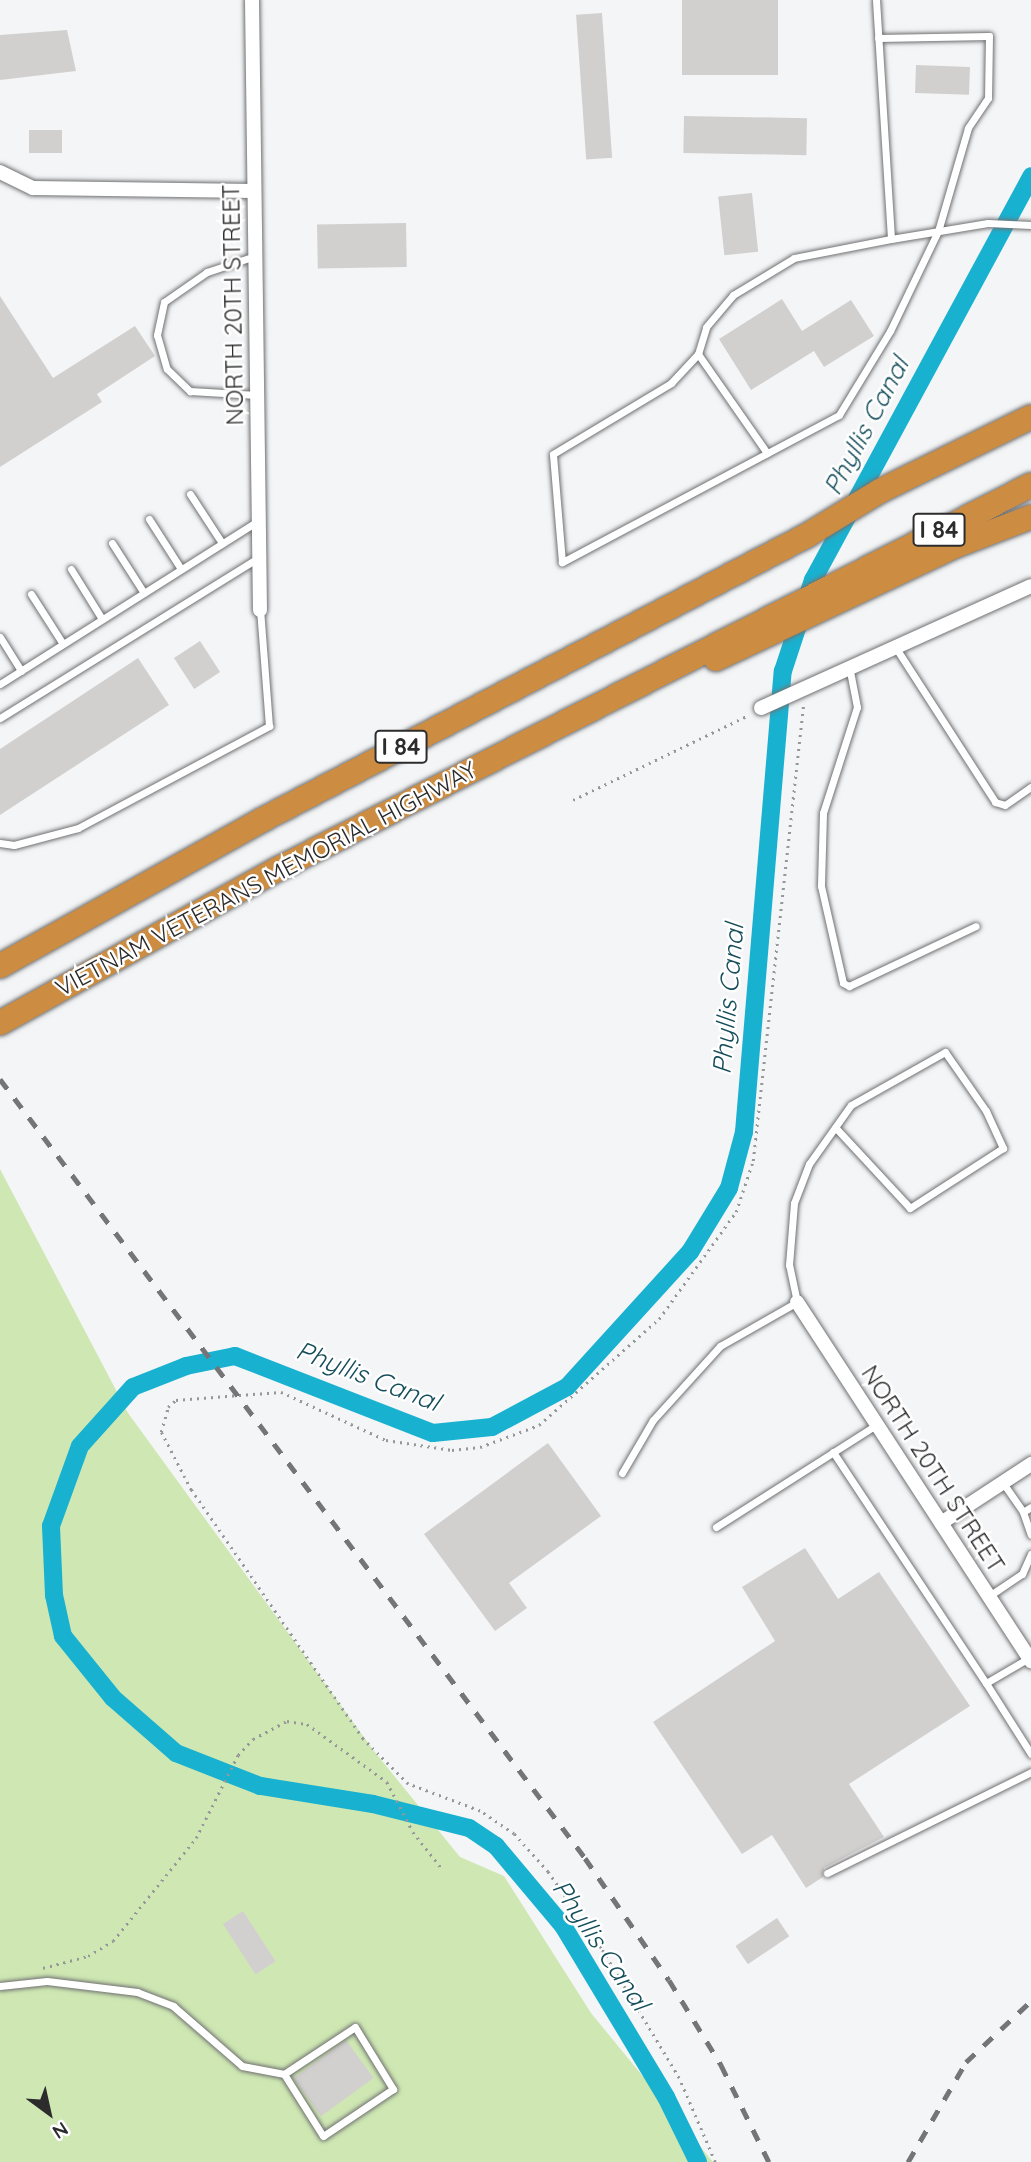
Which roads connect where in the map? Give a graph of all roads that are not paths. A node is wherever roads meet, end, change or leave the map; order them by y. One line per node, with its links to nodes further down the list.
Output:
1 (252, 0): 5 (street, NORTH 20TH STREET)
2 (876, 0): 3 (lane)
3 (878, 37): 7 (lane); 8 (lane)
4 (0, 172): 5 (street)
5 (254, 191): 9 (street, NORTH 20TH STREET)
6 (1027, 225): 7 (lane)
7 (938, 231): 8 (lane); 14 (lane)
8 (891, 239): 10 (lane)
9 (255, 256): 11 (street, NORTH 20TH STREET); 11 (lane)
10 (698, 354): 14 (lane); 14 (lane)
11 (257, 395): 20 (street, NORTH 20TH STREET)
12 (1031, 399): 16 (highway)
13 (1031, 417): 16 (highway, VIETNAM VETERANS MEMORIAL HIGHWAY / I 84)
14 (767, 453)
15 (1031, 485): 39 (highway, I 84)
16 (880, 491): 43 (highway, VIETNAM VETERANS MEMORIAL HIGHWAY / I 84)
17 (190, 494): 22 (lane)
18 (1031, 517): 39 (highway)
19 (149, 519): 25 (lane)
20 (259, 520): 22 (lane); 23 (street, NORTH 20TH STREET)
21 (112, 543): 27 (lane)
22 (222, 544): 25 (lane)
23 (259, 557): 29 (street, NORTH 20TH STREET); 38 (lane)
24 (71, 569): 30 (lane)
25 (181, 569): 27 (lane)
26 (1031, 586): 33 (street)
27 (144, 593): 30 (lane)
28 (31, 594): 32 (lane)
29 (260, 610): 41 (lane)
30 (102, 619): 32 (lane)
31 (0, 637): 35 (lane)
32 (63, 644): 35 (lane)
33 (894, 645): 34 (street); 40 (lane)
34 (849, 666): 37 (street); 42 (lane)
35 (21, 671): 36 (lane)
36 (0, 684)
37 (761, 708)
38 (0, 718)
39 (533, 737): 44 (highway, VIETNAM VETERANS MEMORIAL HIGHWAY / I 84)
40 (1031, 787)
41 (0, 843)
42 (976, 926)
43 (0, 966)
44 (4, 1021)
45 (835, 1127): 45 (lane); 46 (lane)
46 (797, 1302): 47 (street, NORTH 20TH STREET); 50 (lane)
47 (877, 1424): 48 (lane); 54 (street, NORTH 20TH STREET)
48 (833, 1452): 55 (lane); 60 (lane)
49 (1031, 1464): 51 (street)
50 (622, 1473)
51 (1003, 1483): 53 (lane); 54 (street)
52 (1031, 1507): 53 (lane)
53 (1023, 1512): 56 (lane)
54 (941, 1523): 58 (street, NORTH 20TH STREET)
55 (716, 1527)
56 (1031, 1535)
57 (1031, 1553): 58 (lane)
58 (989, 1596): 59 (street, NORTH 20TH STREET)
59 (1030, 1659): 60 (lane)
60 (986, 1683): 61 (lane)
61 (1031, 1754)
62 (1031, 1772): 63 (lane)
63 (827, 1873)
64 (0, 1986): 65 (lane)
65 (284, 2074): 65 (lane)

